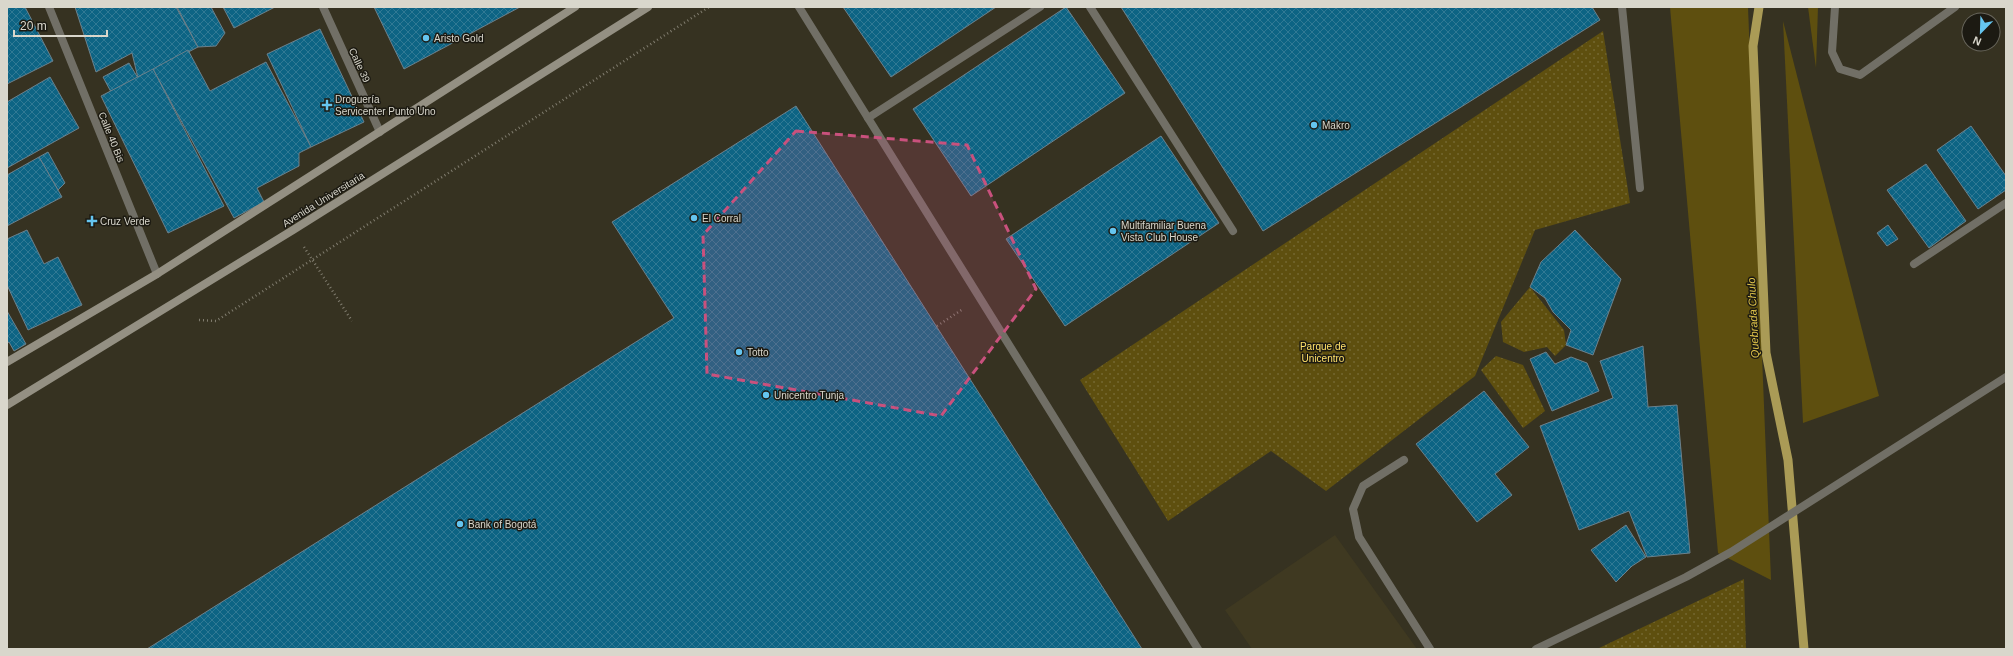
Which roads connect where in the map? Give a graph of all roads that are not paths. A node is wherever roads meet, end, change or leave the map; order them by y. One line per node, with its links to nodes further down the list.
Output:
1 (49, 7): 17 (street, Calle 40 Bis)
2 (322, 7): 12 (street, Calle 39)
3 (574, 7): 12 (main road)
4 (648, 7): 20 (main road, Avenida Universitaria)
5 (799, 7): 11 (street)
6 (1040, 7): 11 (street)
7 (1090, 7): 15 (street)
8 (1622, 7): 13 (street)
9 (1835, 7): 10 (street)
10 (1955, 7)
11 (868, 118): 22 (street)
12 (380, 132): 17 (main road)
13 (1640, 188)
14 (2006, 203): 16 (street)
15 (1233, 231)
16 (1914, 264)
17 (157, 274): 18 (main road)
18 (7, 362)
19 (2006, 377): 24 (street)
20 (7, 406)
21 (1404, 460): 23 (street)
22 (1198, 649)
23 (1430, 649)
24 (1536, 649)

